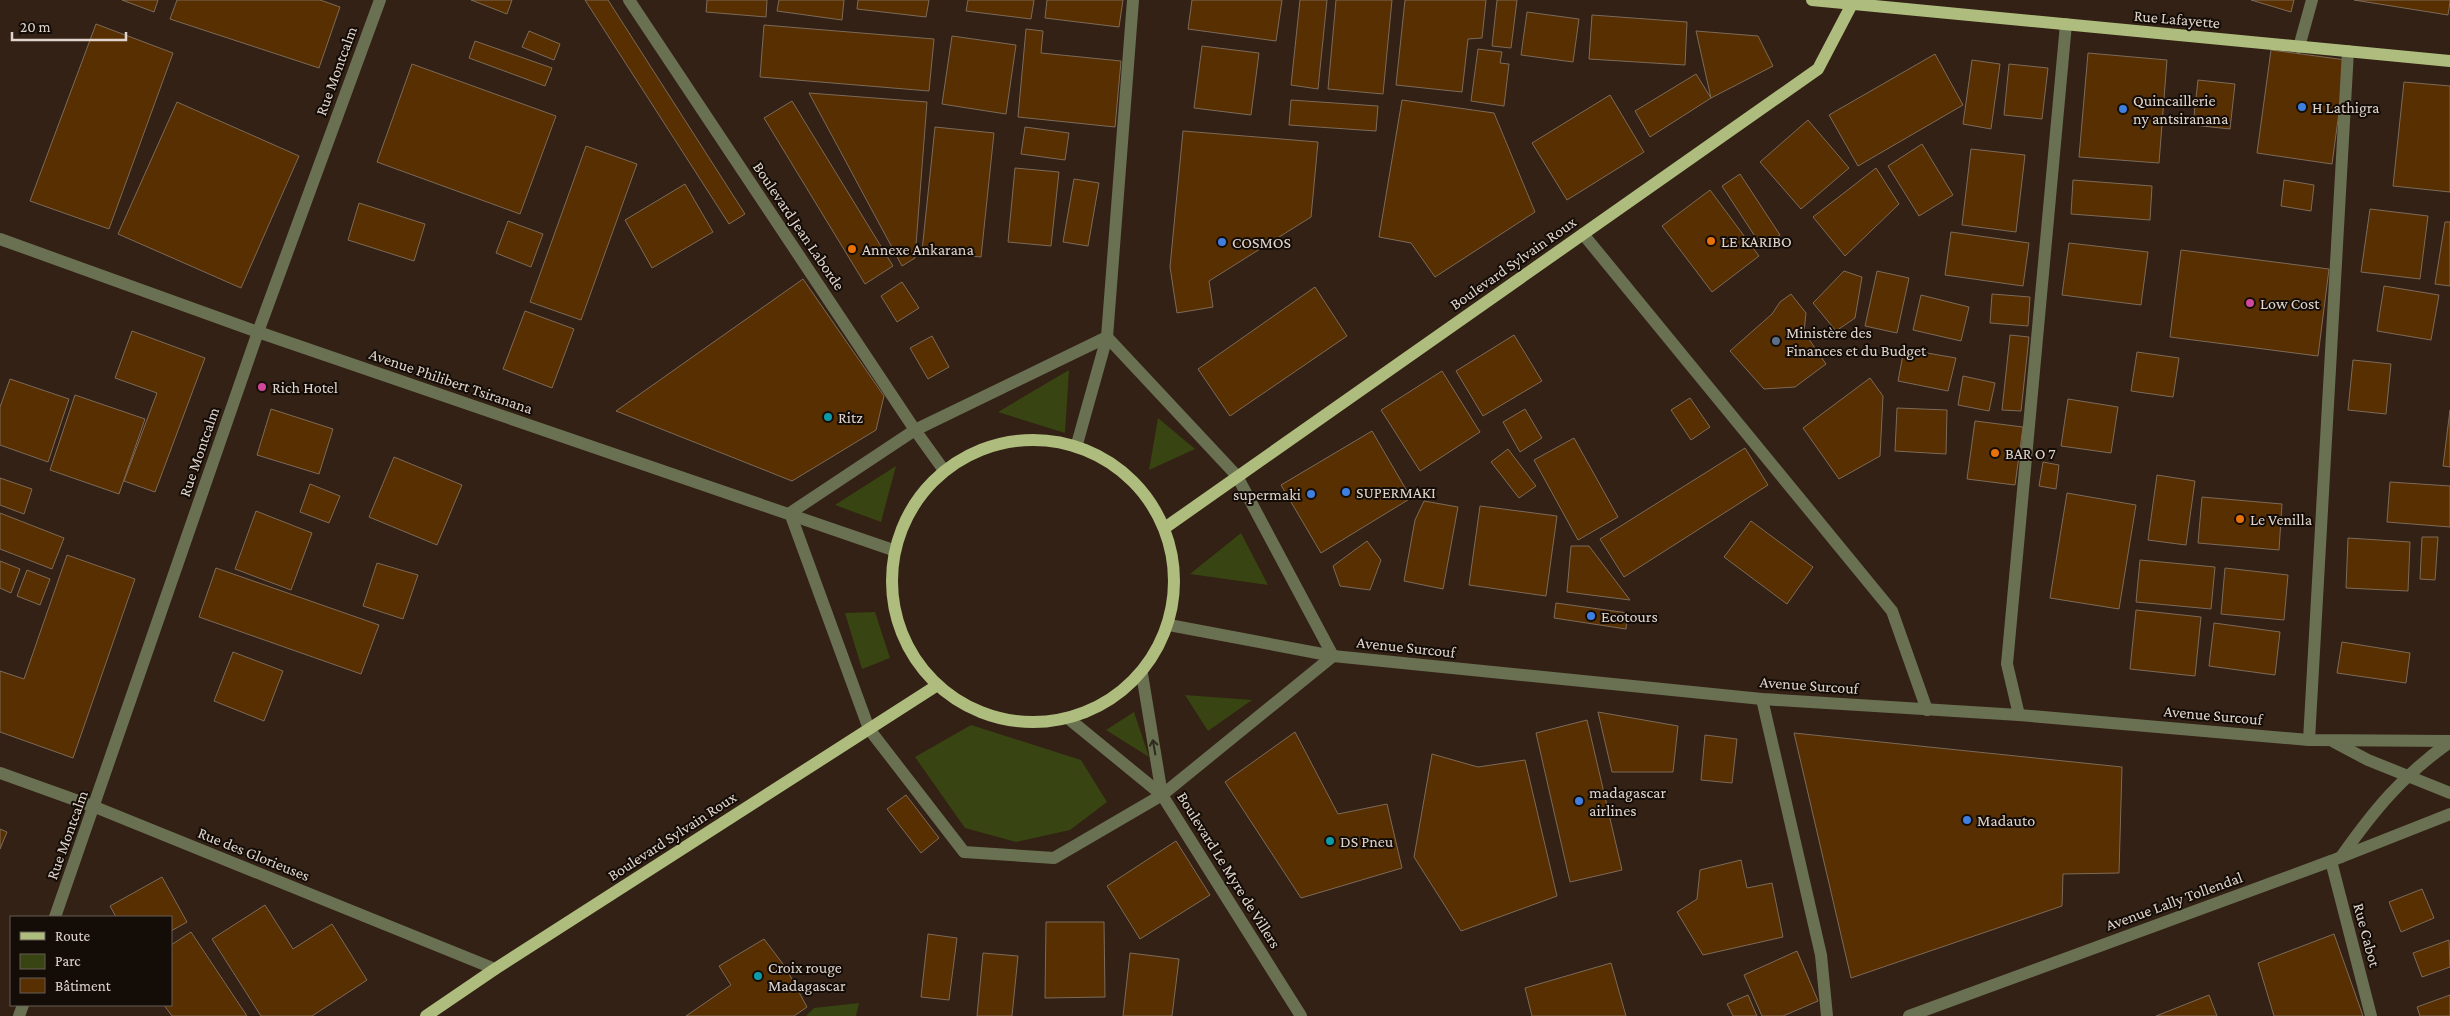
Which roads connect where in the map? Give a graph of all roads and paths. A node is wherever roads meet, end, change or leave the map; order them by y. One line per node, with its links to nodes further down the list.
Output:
1 (380, 0): 13 (street, Rue Montcalm)
2 (629, 0): 15 (street, Boulevard Jean Laborde)
3 (1133, 0): 14 (street)
4 (1812, 0): 6 (main road, Rue Lafayette)
5 (2312, 0): 8 (street)
6 (1852, 2): 7 (main road, Rue Lafayette); 11 (main road, Boulevard Sylvain Roux)
7 (2066, 24): 8 (main road, Rue Lafayette); 28 (street)
8 (2299, 47): 9 (main road, Rue Lafayette)
9 (2348, 51): 10 (main road, Rue Lafayette); 31 (street)
10 (2450, 61)
11 (1583, 234): 18 (main road, Boulevard Sylvain Roux); 27 (street)
12 (0, 239): 13 (street, Avenue Philibert Tsiranana)
13 (258, 332): 19 (street, Avenue Philibert Tsiranana); 38 (street, Rue Montcalm)
14 (1107, 337): 15 (street); 16 (street); 18 (street)
15 (915, 430): 17 (street, Boulevard Jean Laborde); 19 (street)
16 (1077, 444): 17 (main road); 20 (main road)
17 (943, 469): 21 (main road)
18 (1237, 476): 20 (main road, Boulevard Sylvain Roux); 23 (street)
19 (790, 513): 21 (street, Avenue Philibert Tsiranana); 30 (street)
20 (1166, 527): 22 (main road)
21 (893, 550): 25 (main road)
22 (1169, 625): 23 (street, Avenue Surcouf); 24 (main road)
23 (1332, 656): 26 (street, Avenue Surcouf); 37 (street)
24 (1142, 674): 29 (main road); 37 (street, Boulevard Le Myre de Villers, one-way to 24)
25 (936, 686): 29 (main road); 30 (main road, Boulevard Sylvain Roux)
26 (1762, 699): 27 (street, Avenue Surcouf); 45 (street)
27 (1928, 710): 28 (street, Avenue Surcouf)
28 (2019, 715): 31 (street, Avenue Surcouf)
29 (1069, 719): 37 (street)
30 (869, 729): 37 (street); 42 (main road, Boulevard Sylvain Roux)
31 (2309, 740): 32 (street, Avenue Surcouf)
32 (2330, 740): 33 (street, Avenue Surcouf); 35 (street)
33 (2450, 742): 35 (street)
34 (0, 773): 38 (street, Rue des Glorieuses)
35 (2407, 776): 36 (street); 40 (street)
36 (2450, 793)
37 (1162, 795): 44 (street, Boulevard Le Myre de Villers)
38 (94, 807): 41 (street, Rue Montcalm); 42 (street, Rue des Glorieuses)
39 (2450, 814): 40 (street, Avenue Lally Tollendal)
40 (2336, 859): 46 (street, Avenue Lally Tollendal); 47 (street, Rue Cabot)
41 (55, 916)
42 (495, 969): 43 (main road, Boulevard Sylvain Roux)
43 (426, 1016)
44 (1301, 1016)
45 (1827, 1016)
46 (1909, 1016)
47 (2371, 1016)

